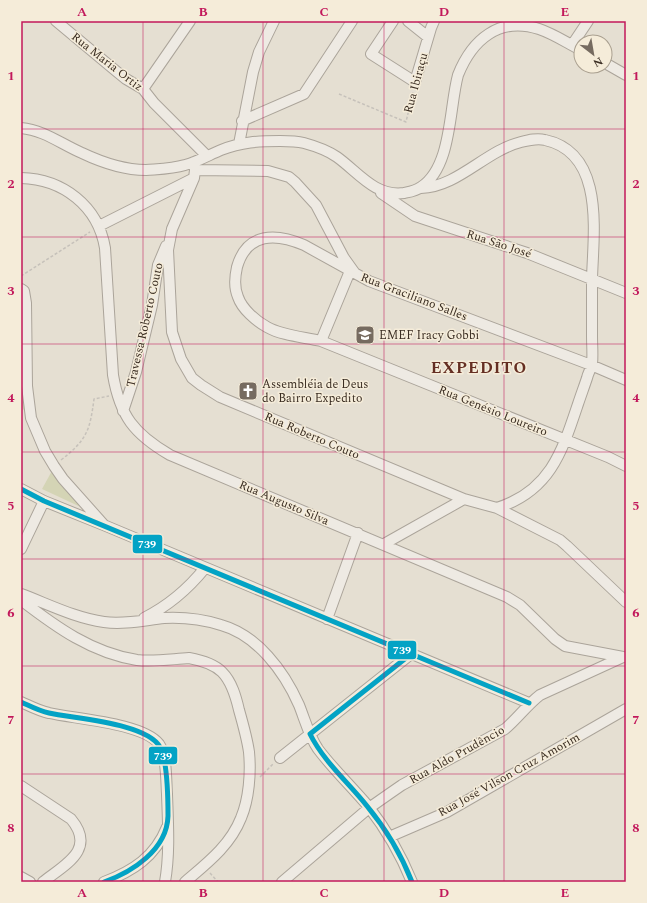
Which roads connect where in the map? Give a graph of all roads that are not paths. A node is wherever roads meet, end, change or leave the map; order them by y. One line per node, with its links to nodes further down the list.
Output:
1 (56, 21): 14 (street, Rua Maria Ortiz)
2 (190, 21): 14 (street)
3 (274, 21): 15 (street)
4 (352, 21): 15 (street)
5 (392, 21): 10 (street, Rua Ibiraçu)
6 (408, 21): 10 (street)
7 (434, 21): 10 (street, Rua Ibiraçu)
8 (588, 21): 9 (street)
9 (582, 34)
10 (428, 37)
11 (573, 46): 21 (street)
12 (613, 68): 13 (street)
13 (626, 75)
14 (143, 89): 18 (street, Rua Maria Ortiz)
15 (242, 121): 17 (street)
16 (21, 128): 19 (street)
17 (239, 144): 18 (street, Rua São José); 22 (street, Rua São José)
18 (207, 156): 19 (street, Rua São José)
19 (194, 170): 23 (street); 24 (street, Rua Roberto Couto); 25 (street, Rua Graciliano Salles)
20 (21, 178): 23 (street)
21 (421, 188): 22 (street); 26 (street)
22 (376, 189): 26 (street, Rua São José)
23 (95, 229): 32 (street, Rua Augusto Silva)
24 (169, 239): 32 (street, Travessa Roberto Couto); 38 (street, Rua Roberto Couto)
25 (353, 273): 29 (street, Rua Graciliano Salles); 29 (street, Rua Genésio Loureiro); 30 (street, Rua Graciliano Salles)
26 (592, 281): 28 (street, Rua São José); 30 (street)
27 (21, 289): 34 (street)
28 (626, 294)
29 (321, 341): 35 (street, Rua Genésio Loureiro)
30 (591, 365): 31 (street, Rua Graciliano Salles); 35 (street)
31 (626, 380)
32 (123, 411): 42 (street, Rua Augusto Silva)
33 (21, 414): 34 (street)
34 (31, 418): 41 (street)
35 (566, 440): 36 (street, Rua Genésio Loureiro); 40 (street)
36 (626, 466)
37 (21, 489): 39 (street)
38 (464, 499): 40 (street, Rua Roberto Couto); 43 (street)
39 (44, 501): 41 (street); 44 (street)
40 (497, 508): 48 (street, Rua Roberto Couto)
41 (106, 526): 45 (street)
42 (358, 533): 43 (street, Rua Augusto Silva); 49 (street)
43 (384, 544): 52 (street, Rua Augusto Silva)
44 (21, 549)
45 (205, 568): 49 (street); 50 (street)
46 (21, 594): 50 (street)
47 (21, 600): 67 (street)
48 (626, 602)
49 (326, 619): 51 (street)
50 (131, 622): 56 (street)
51 (411, 654): 54 (street); 56 (street)
52 (624, 656): 54 (street, Rua Aldo Prudêncio)
53 (21, 702): 60 (street)
54 (529, 703): 59 (street, Rua Aldo Prudêncio)
55 (626, 709): 61 (street, Rua José Vilson Cruz Amorim)
56 (310, 734): 57 (street); 59 (street)
57 (280, 758)
58 (21, 786): 64 (street)
59 (369, 808): 61 (street); 68 (street, Rua Aldo Prudêncio)
60 (168, 823): 65 (street); 66 (street)
61 (389, 837): 69 (street)
62 (21, 877): 63 (street)
63 (30, 882)
64 (43, 882)
65 (104, 882)
66 (165, 882)
67 (185, 882)
68 (282, 882)
69 (412, 882)

